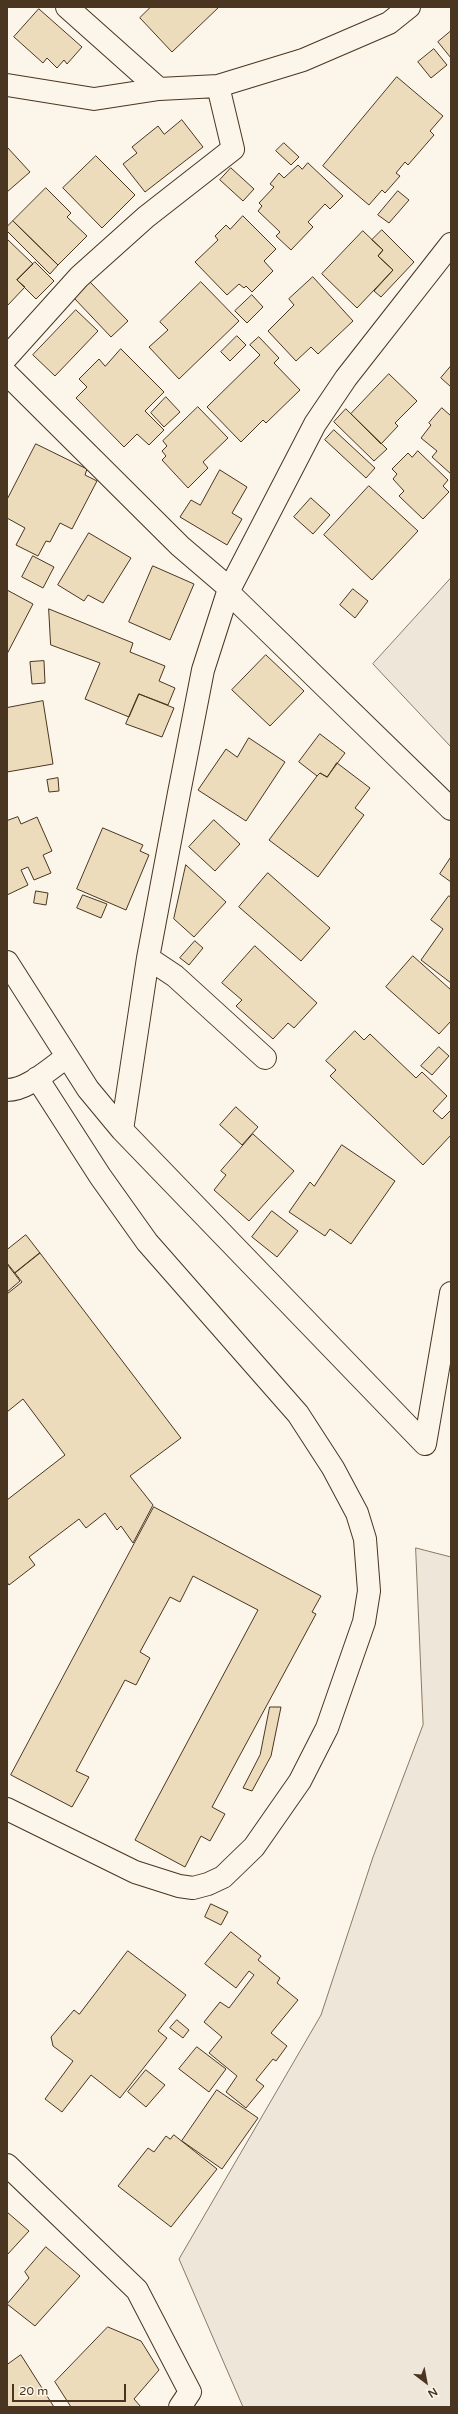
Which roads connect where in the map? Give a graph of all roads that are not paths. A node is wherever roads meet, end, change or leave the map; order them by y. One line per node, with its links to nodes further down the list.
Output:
1 (67, 7): 5 (street)
2 (409, 7): 4 (street)
3 (7, 85): 5 (street)
4 (218, 86): 5 (street); 7 (street)
5 (159, 88)
6 (451, 244): 9 (street)
7 (7, 357)
8 (7, 374): 9 (street)
9 (229, 590): 10 (street); 11 (street)
10 (451, 809)
11 (148, 958): 14 (street); 17 (street)
12 (7, 962): 13 (street)
13 (67, 1057): 15 (street); 17 (street)
14 (265, 1058)
15 (37, 1078): 16 (street); 19 (street)
16 (7, 1090)
17 (122, 1130): 18 (street)
18 (451, 1293)
19 (7, 1809)
20 (7, 2165): 21 (street)
21 (180, 2407)

